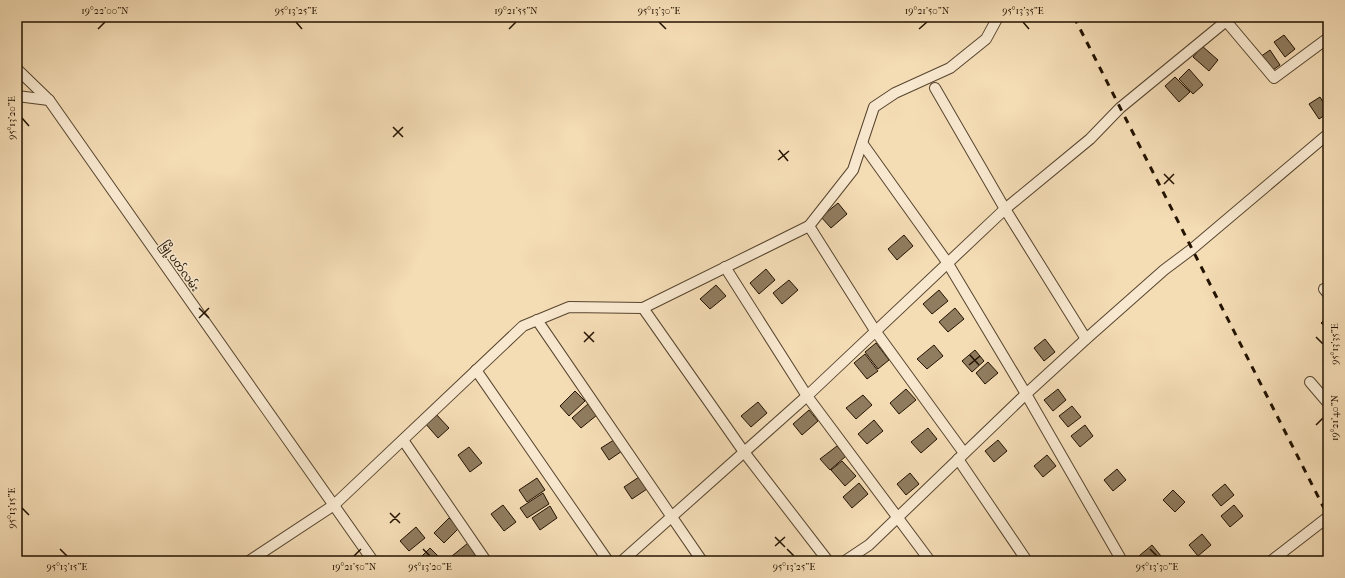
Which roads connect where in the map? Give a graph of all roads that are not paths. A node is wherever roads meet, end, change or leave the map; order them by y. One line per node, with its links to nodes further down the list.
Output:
1 (998, 17): 9 (street)
2 (1228, 19): 3 (street); 10 (street)
3 (1328, 38)
4 (17, 69): 7 (street, မြို့ပတ်လမ်း)
5 (935, 88): 10 (street)
6 (17, 96): 7 (street)
7 (49, 100): 26 (street, မြို့ပတ်လမ်း)
8 (1328, 134): 17 (street)
9 (862, 143): 11 (street); 12 (street)
10 (1005, 209): 12 (street); 17 (street)
11 (809, 226): 13 (street); 16 (street)
12 (947, 262): 16 (street); 20 (street)
13 (725, 268): 14 (street); 21 (street)
14 (643, 308): 15 (street); 24 (street)
15 (537, 320): 18 (street); 27 (street)
16 (876, 332): 21 (street); 25 (street)
17 (1086, 339): 20 (street)
18 (476, 370): 23 (street); 33 (street)
19 (1310, 382): 22 (street)
20 (1026, 394): 25 (street); 40 (street)
21 (807, 396): 24 (street); 29 (street)
22 (1328, 403)
23 (403, 440): 26 (street); 32 (street)
24 (744, 452): 27 (street); 36 (street)
25 (961, 456): 29 (street); 39 (street)
26 (334, 505): 30 (street); 31 (street, မြို့ပတ်လမ်း)
27 (672, 517): 34 (street); 35 (street)
28 (1328, 517): 41 (street)
29 (898, 518): 37 (street); 38 (street)
30 (249, 561)
31 (373, 561)
32 (486, 561)
33 (608, 561)
34 (622, 561)
35 (702, 561)
36 (828, 561)
37 (846, 561)
38 (930, 561)
39 (1027, 561)
40 (1122, 561)
41 (1271, 561)

